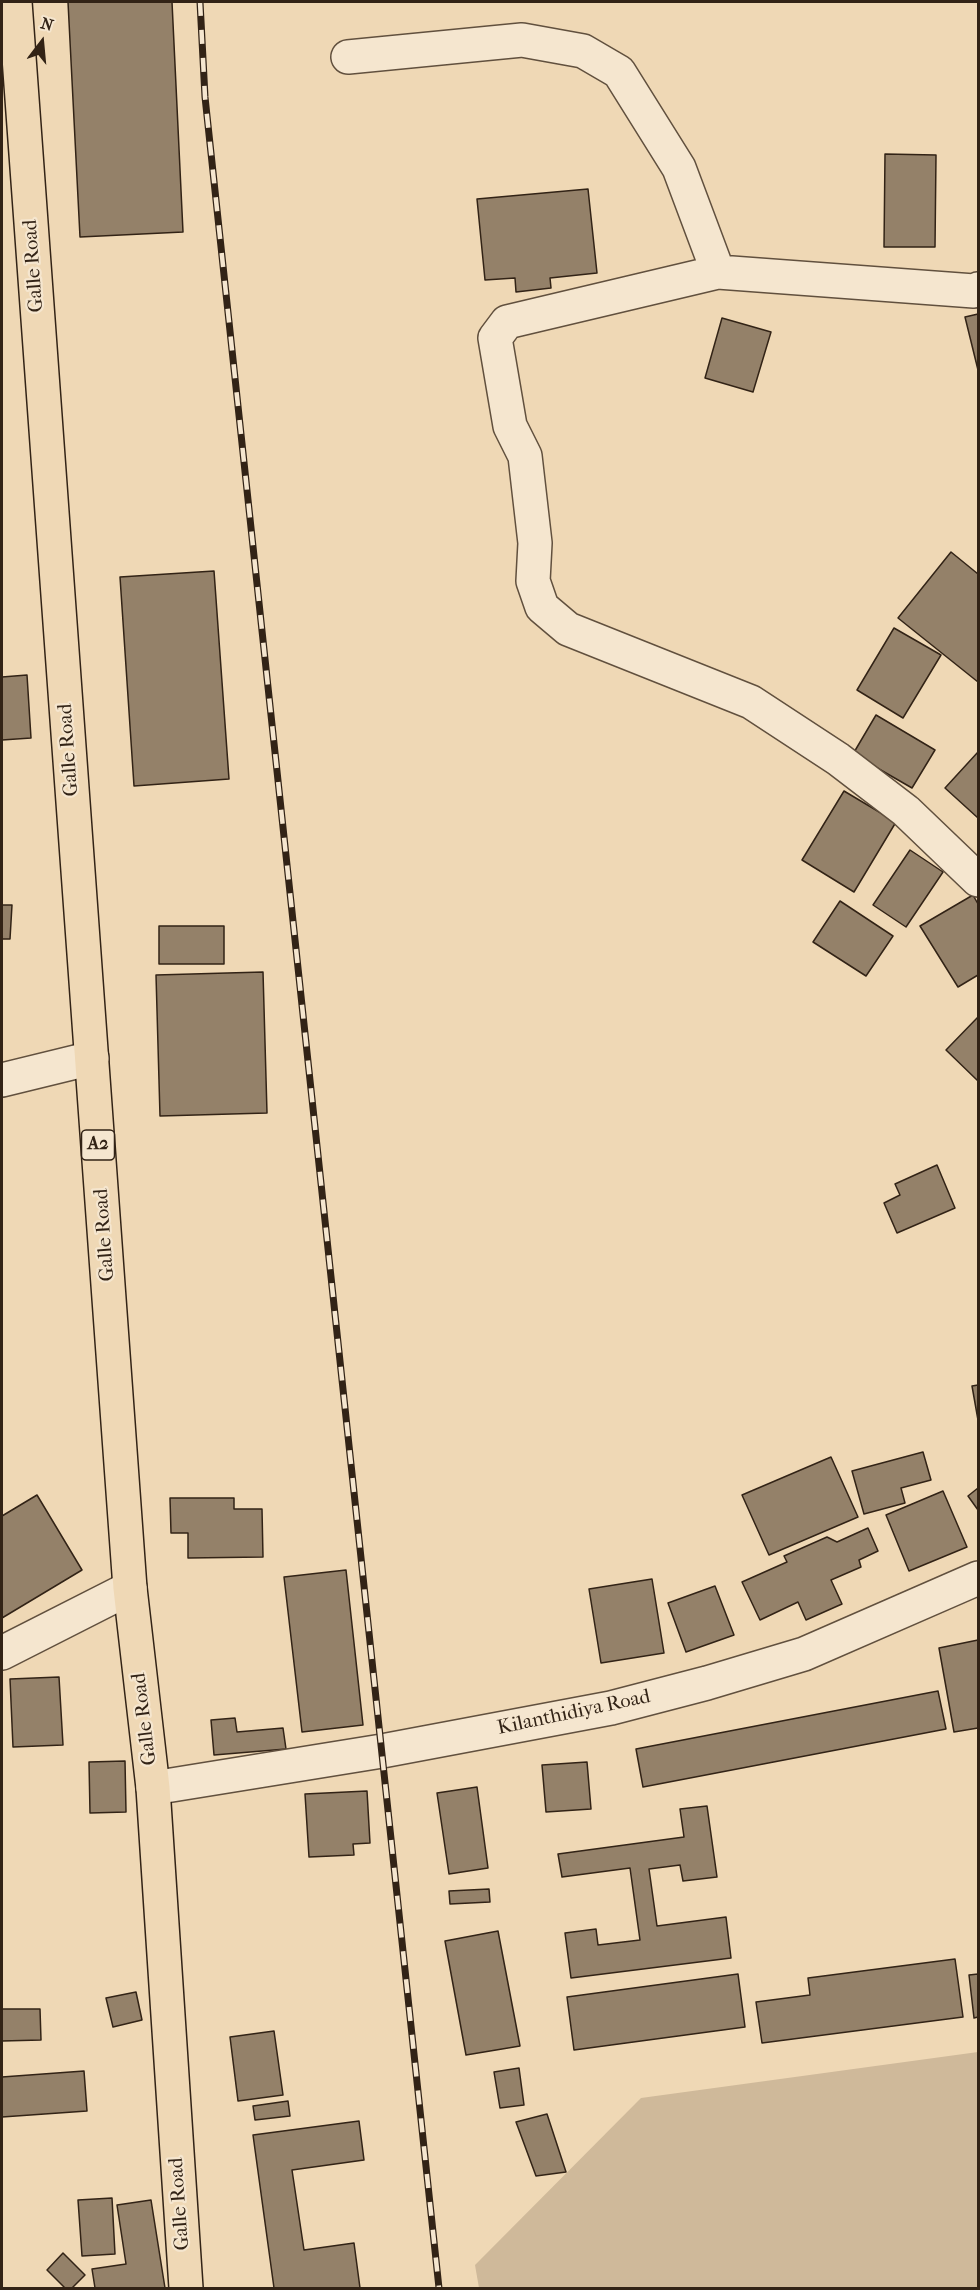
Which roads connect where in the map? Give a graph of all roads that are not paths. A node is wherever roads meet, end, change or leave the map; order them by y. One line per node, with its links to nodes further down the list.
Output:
1 (15, 2): 6 (highway, Galle Road / A2)
2 (348, 57): 3 (street)
3 (718, 272): 4 (street); 5 (street)
4 (978, 289)
5 (977, 875)
6 (92, 1058): 7 (street); 9 (highway, Galle Road / A2)
7 (2, 1080)
8 (978, 1578): 11 (street, Kilanthidiya Road)
9 (130, 1588): 10 (street); 11 (highway, Galle Road / A2)
10 (2, 1653)
11 (153, 1788): 12 (highway, Galle Road / A2)
12 (186, 2289)

